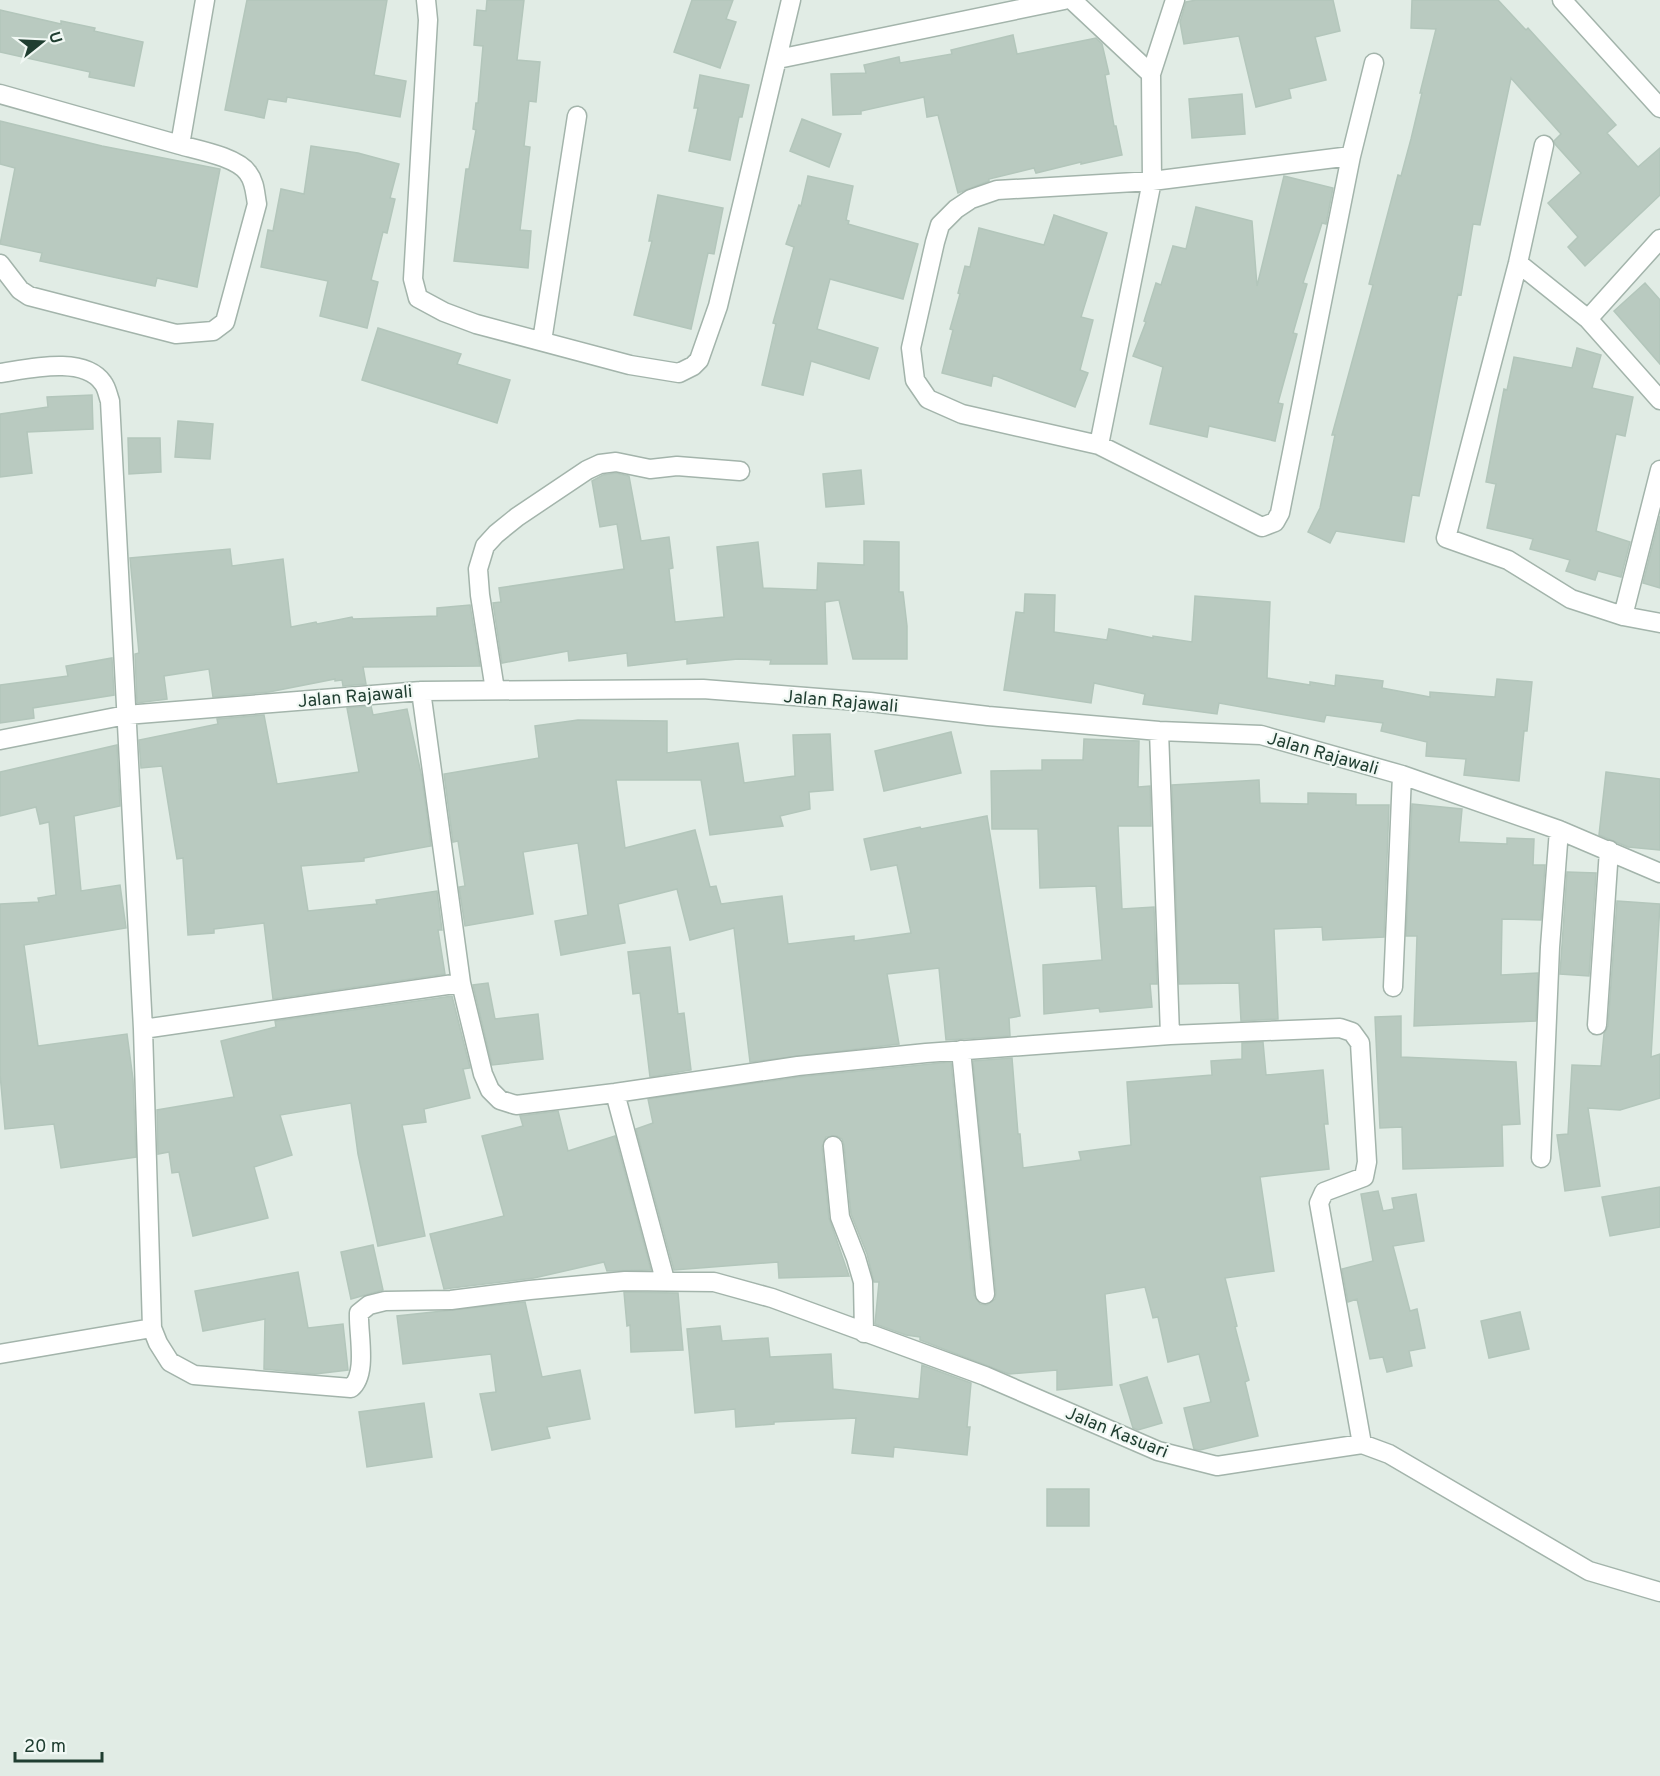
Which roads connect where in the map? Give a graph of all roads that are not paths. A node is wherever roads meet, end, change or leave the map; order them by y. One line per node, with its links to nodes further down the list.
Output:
1 (205, 0): 14 (street)
2 (426, 0): 22 (street)
3 (791, 0): 8 (street)
4 (1064, 0): 8 (street)
5 (1072, 0): 10 (street)
6 (1175, 0): 10 (street)
7 (1562, 0): 12 (street)
8 (778, 59): 22 (street)
9 (1374, 63): 16 (street)
10 (1151, 74): 17 (street)
11 (0, 94): 14 (street)
12 (1660, 108)
13 (577, 116): 22 (street)
14 (180, 145): 20 (street)
15 (1544, 146): 19 (street)
16 (1352, 156): 17 (street); 25 (street)
17 (1152, 181): 25 (street); 25 (street)
18 (1660, 239): 21 (street)
19 (1518, 263): 21 (street); 28 (street)
20 (0, 264)
21 (1588, 319): 24 (street)
22 (542, 341)
23 (0, 373): 32 (street)
24 (1660, 400)
25 (1099, 445)
26 (1660, 470): 28 (street)
27 (740, 471): 31 (street)
28 (1623, 616): 29 (street)
29 (1660, 623)
30 (421, 690): 31 (street, Jalan Rajawali); 32 (street, Jalan Rajawali); 39 (street)
31 (495, 690): 33 (street, Jalan Rajawali)
32 (126, 715): 34 (street, Jalan Rajawali); 42 (street)
33 (1159, 731): 35 (street, Jalan Rajawali); 43 (street)
34 (0, 740)
35 (1402, 775): 36 (street, Jalan Rajawali); 40 (street)
36 (1559, 830): 37 (street, Jalan Rajawali); 47 (street)
37 (1609, 850): 38 (street, Jalan Rajawali); 41 (street)
38 (1660, 873)
39 (460, 983): 42 (street); 45 (street)
40 (1393, 987)
41 (1597, 1025)
42 (143, 1029): 50 (street)
43 (1170, 1035): 44 (street); 53 (street)
44 (961, 1050): 45 (street); 49 (street)
45 (615, 1093): 48 (street)
46 (833, 1146): 51 (street)
47 (1541, 1158)
48 (665, 1280): 50 (street, Jalan Kasuari); 51 (street, Jalan Kasuari)
49 (985, 1294)
50 (153, 1328): 52 (street)
51 (864, 1333): 53 (street, Jalan Kasuari)
52 (0, 1354)
53 (1362, 1444): 54 (street, Jalan Kasuari)
54 (1660, 1592)

